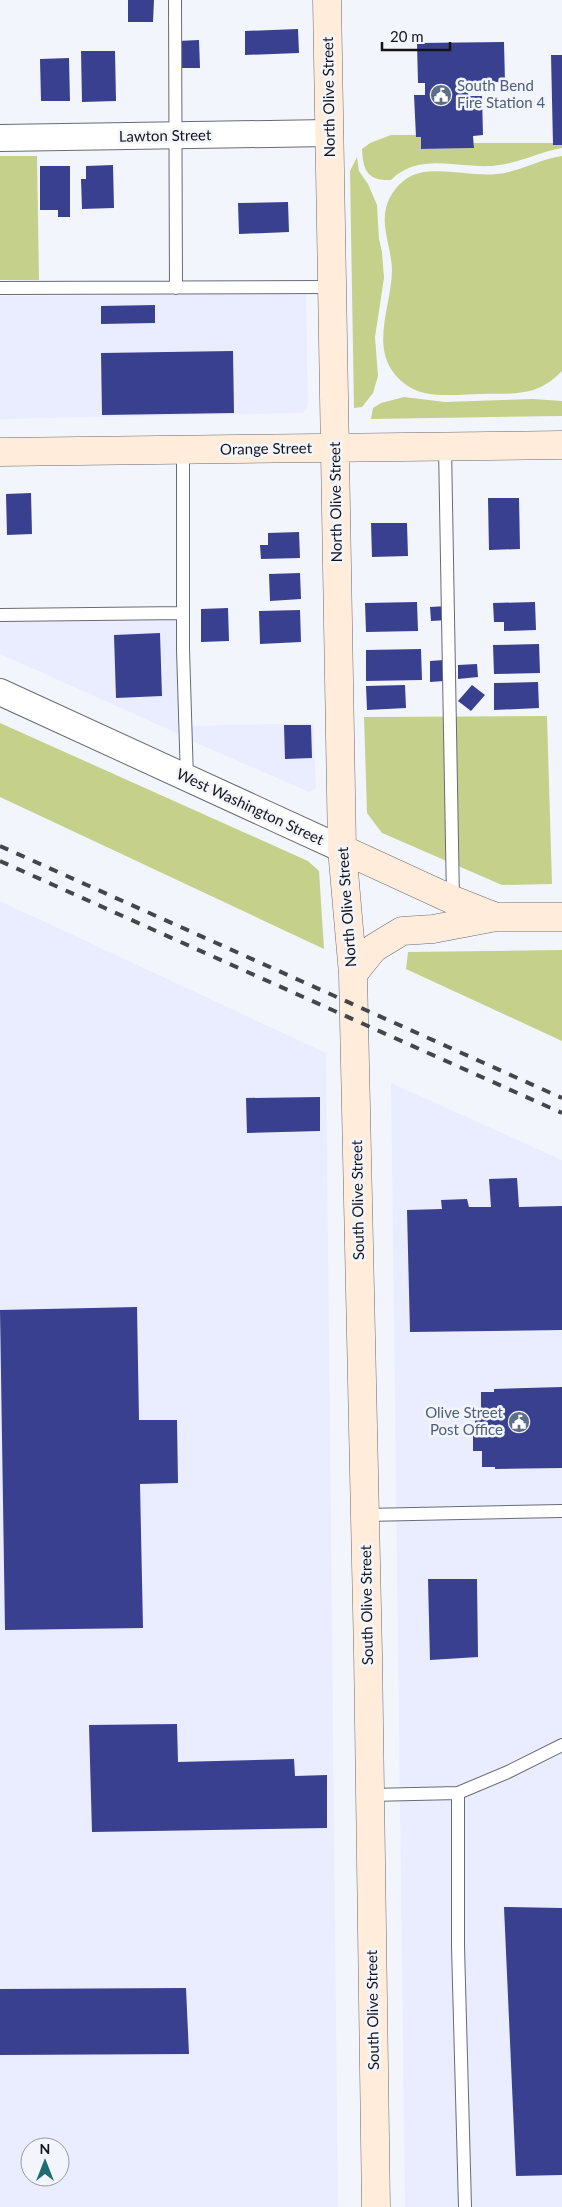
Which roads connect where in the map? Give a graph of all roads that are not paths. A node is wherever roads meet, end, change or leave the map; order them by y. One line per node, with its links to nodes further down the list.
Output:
1 (175, 0): 4 (lane)
2 (327, 0): 3 (street, North Olive Street)
3 (329, 133): 4 (street, Lawton Street); 6 (street, North Olive Street)
4 (176, 136): 5 (street, Lawton Street); 8 (lane)
5 (0, 138)
6 (332, 287): 8 (lane); 11 (street, North Olive Street)
7 (0, 288): 8 (lane)
8 (176, 288)
9 (562, 445): 10 (street, Orange Street)
10 (445, 447): 11 (street, Orange Street); 19 (lane)
11 (335, 449): 12 (street, Orange Street); 18 (street, North Olive Street)
12 (183, 450): 13 (street, Orange Street); 14 (lane)
13 (0, 452)
14 (182, 613): 15 (lane); 17 (lane)
15 (0, 615)
16 (0, 692): 17 (street, West Washington Street)
17 (187, 779): 18 (street, West Washington Street)
18 (342, 849): 19 (street, West Washington Street); 21 (street, North Olive Street)
19 (453, 913): 20 (street); 21 (street)
20 (562, 917)
21 (353, 974): 22 (street, North Olive Street)
22 (353, 1004): 24 (street, South Olive Street)
23 (562, 1511): 24 (lane)
24 (365, 1514): 27 (street, South Olive Street)
25 (562, 1745): 26 (lane)
26 (458, 1793): 27 (lane); 29 (lane)
27 (370, 1795): 28 (street, South Olive Street)
28 (376, 2207)
29 (465, 2207)

